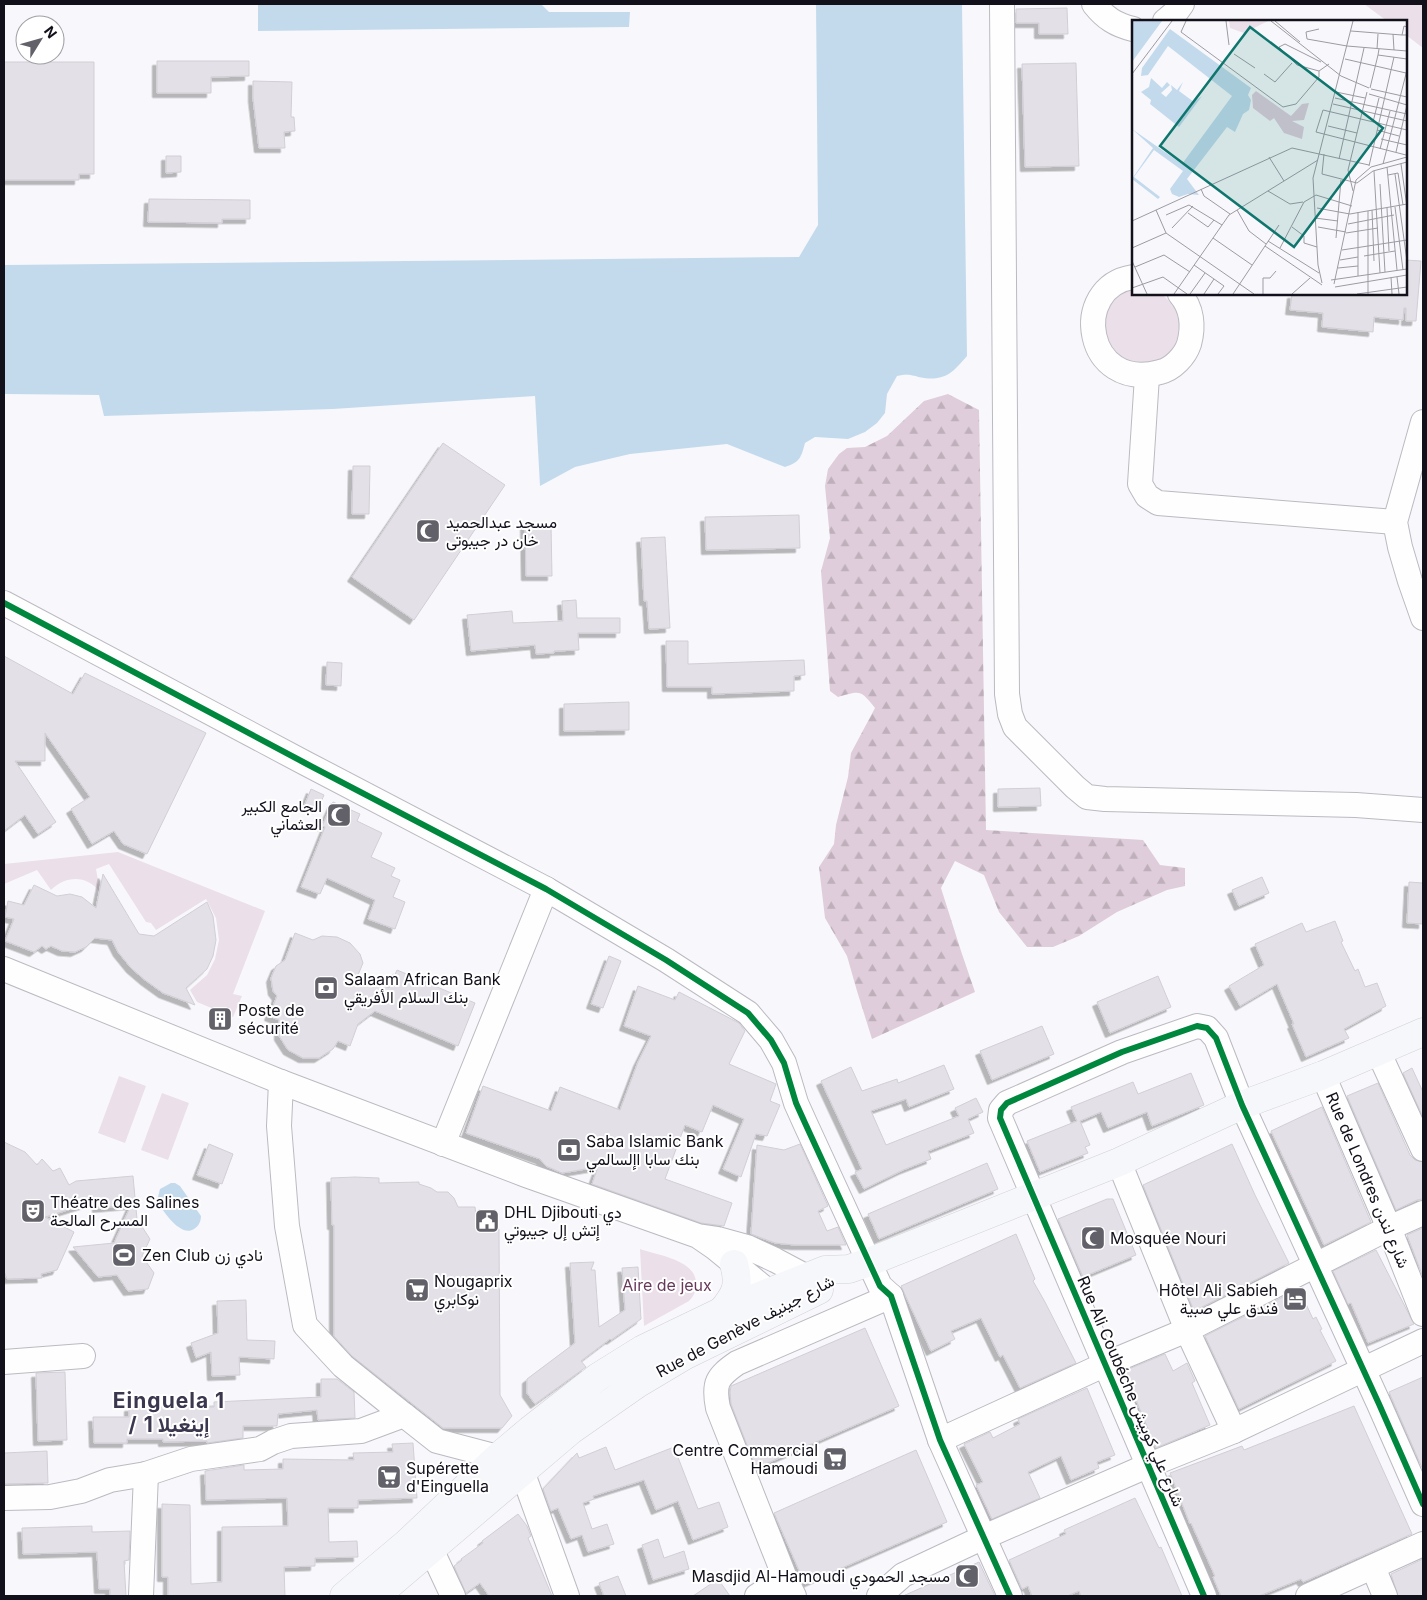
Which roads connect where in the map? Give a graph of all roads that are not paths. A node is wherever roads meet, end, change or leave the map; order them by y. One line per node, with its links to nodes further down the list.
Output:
1 (1002, 4): 13 (street)
2 (1094, 4): 5 (street)
3 (1182, 4): 4 (street)
4 (1166, 20)
5 (1132, 28)
6 (1132, 277): 8 (street)
7 (1181, 295): 8 (street)
8 (1147, 376): 10 (street)
9 (1423, 422): 10 (street)
10 (1395, 522): 12 (street)
11 (4, 602): 14 (street)
12 (1423, 618)
13 (1423, 810)
14 (546, 889): 21 (street); 29 (street)
15 (4, 969): 19 (street)
16 (1423, 1032): 17 (main road)
17 (1378, 1051): 18 (main road); 22 (street)
18 (1323, 1075): 20 (main road); 26 (street, Rue de Londres شارع لندن)
19 (281, 1082): 21 (street); 43 (street)
20 (1242, 1105): 23 (main road); 24 (street, Rue Ali Coubéche شارع علي كوبيش); 30 (street)
21 (444, 1144): 27 (street)
22 (1423, 1149)
23 (1119, 1162): 24 (main road); 37 (street)
24 (1034, 1196): 29 (main road); 41 (street, Rue Ali Coubéche شارع علي كوبيش)
25 (1423, 1213): 26 (street)
26 (1389, 1228): 30 (street); 36 (street, Rue de Londres شارع لندن)
27 (698, 1236): 28 (street); 31 (street)
28 (734, 1264): 32 (street); 35 (main road)
29 (859, 1265): 31 (main road, Rue de Genève شارع جينيف); 33 (street); 34 (main road, Rue de Genève شارع جينيف)
30 (1316, 1266): 37 (street); 42 (street)
31 (807, 1277): 32 (main road, Rue de Genève شارع جينيف); 34 (street)
32 (769, 1292): 34 (street); 35 (main road, Rue de Genève شارع جينيف)
33 (890, 1296): 45 (street); 57 (street)
34 (794, 1302): 48 (main road, Rue de Genève شارع جينيف)
35 (722, 1311): 46 (main road, Rue de Genève شارع جينيف)
36 (1423, 1314)
37 (1187, 1330): 41 (street); 44 (street)
38 (1423, 1341): 42 (street)
39 (83, 1356): 40 (street)
40 (4, 1362)
41 (1106, 1364): 45 (street); 47 (street, Rue Ali Coubéche شارع علي كوبيش)
42 (1363, 1370): 44 (street); 50 (street)
43 (404, 1415): 46 (street); 49 (street)
44 (1234, 1431): 47 (street)
45 (940, 1440): 53 (street)
46 (498, 1457): 48 (street); 58 (main road, Rue de Genève شارع جينيف)
47 (1148, 1466): 53 (street); 66 (street, Rue Ali Coubéche شارع علي كوبيش)
48 (522, 1471): 55 (main road, Rue de Genève شارع جينيف); 62 (street)
49 (146, 1474): 51 (street); 59 (street)
50 (1418, 1479): 52 (street)
51 (4, 1498)
52 (1423, 1504)
53 (984, 1537): 64 (street); 65 (street)
54 (1423, 1544): 56 (street)
55 (431, 1550): 60 (main road, Rue de Genève شارع جينيف); 61 (street)
56 (1373, 1567): 67 (street); 68 (street)
57 (789, 1587): 63 (street)
58 (348, 1595)
59 (141, 1596)
60 (376, 1596)
61 (453, 1596)
62 (567, 1596)
63 (757, 1596)
64 (879, 1596)
65 (1010, 1596)
66 (1204, 1596)
67 (1309, 1596)
68 (1385, 1596)

